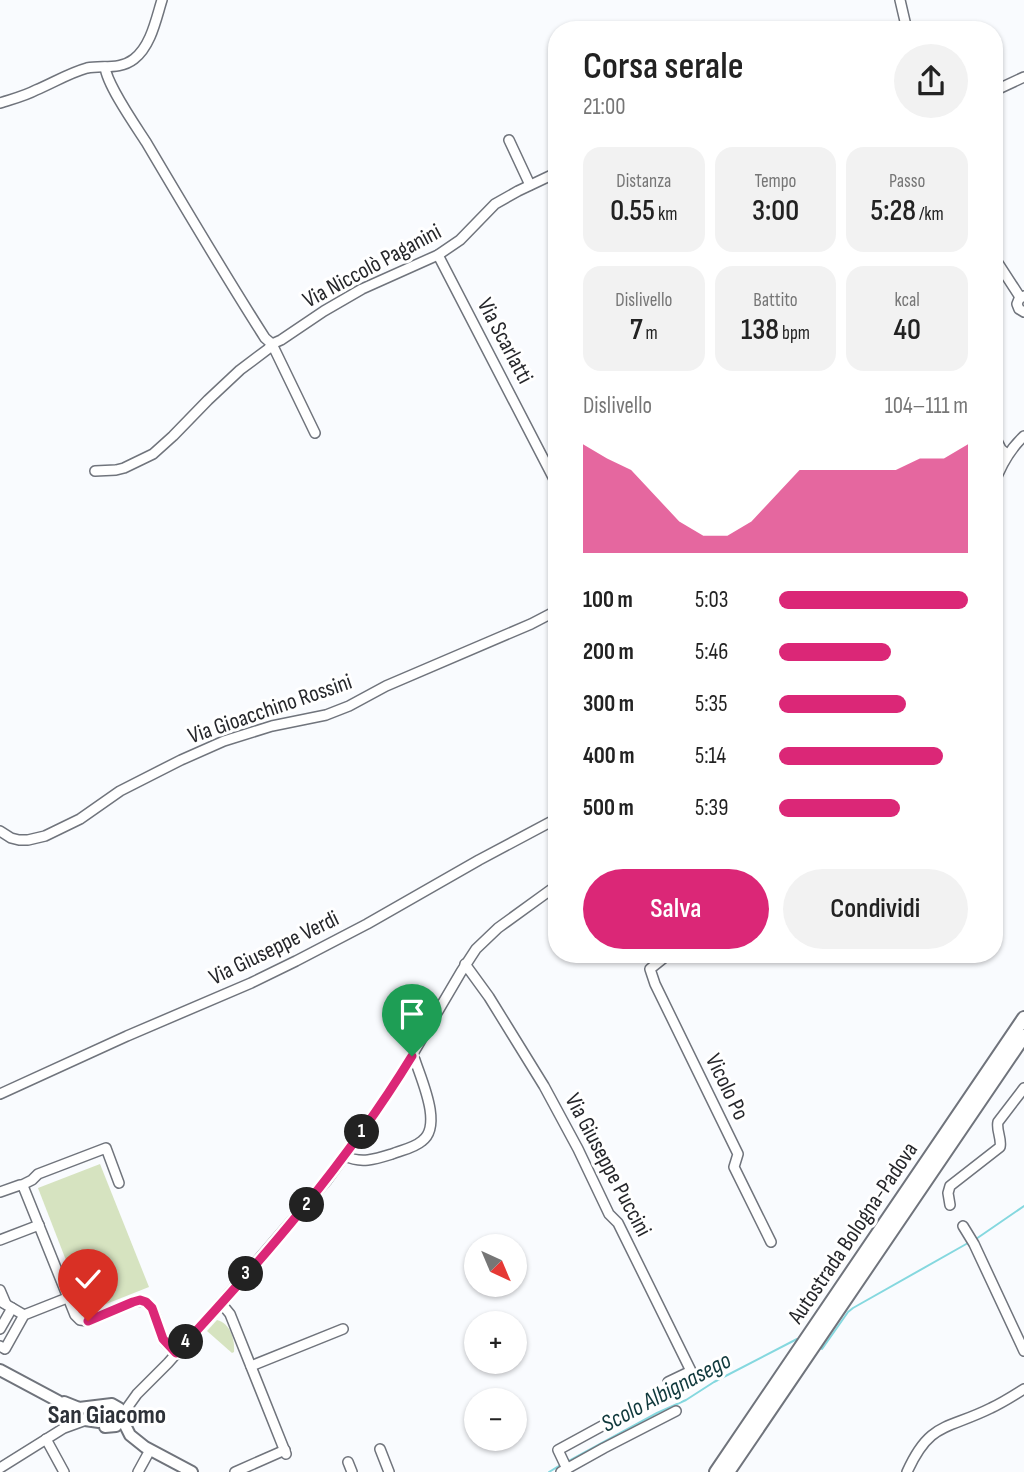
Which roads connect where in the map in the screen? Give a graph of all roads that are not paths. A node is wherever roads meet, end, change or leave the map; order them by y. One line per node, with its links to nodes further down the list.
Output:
1 (162, 0): 4 (street)
2 (900, 0): 3 (street)
3 (905, 21)
4 (105, 67): 7 (street); 15 (street)
5 (1024, 76): 6 (street)
6 (1003, 86)
7 (0, 103)
8 (509, 140): 10 (street)
9 (548, 177): 10 (street, Via Niccolò Paganini)
10 (530, 185): 11 (street, Via Niccolò Paganini)
11 (438, 255): 15 (street, Via Niccolò Paganini); 21 (street, Via Scarlatti)
12 (1003, 270): 13 (street)
13 (1022, 296): 14 (street)
14 (1024, 312)
15 (272, 344): 16 (street); 22 (street, Via Niccolò Paganini)
16 (315, 433)
17 (1024, 436): 19 (street)
18 (1003, 451): 19 (street)
19 (1007, 454): 20 (street)
20 (1003, 462)
21 (548, 468)
22 (95, 471)
23 (548, 615): 25 (street, Via Gioacchino Rossini)
24 (548, 824): 33 (street, Via Giuseppe Verdi)
25 (0, 831)
26 (548, 892): 28 (street)
27 (658, 963): 42 (street, Vicolo Po)
28 (466, 964): 31 (street); 55 (street, Via Giuseppe Puccini)
29 (1024, 1018): 78 (highway, Autostrada Bologna-Padova)
30 (1024, 1035): 79 (highway, Autostrada Bologna-Padova)
31 (412, 1056): 34 (street); 34 (street)
32 (1024, 1088): 38 (street)
33 (0, 1094)
34 (345, 1156): 45 (street)
35 (119, 1183): 36 (street)
36 (22, 1185): 37 (street); 39 (street)
37 (0, 1192)
38 (950, 1205)
39 (39, 1226): 41 (street); 44 (street)
40 (963, 1226): 51 (street)
41 (0, 1240)
42 (771, 1242)
43 (0, 1290): 46 (street)
44 (67, 1298): 47 (street); 52 (street)
45 (221, 1303): 52 (street); 53 (street)
46 (6, 1304): 47 (street); 48 (street)
47 (24, 1315): 50 (street)
48 (0, 1329)
49 (343, 1329): 53 (street)
50 (0, 1346)
51 (1024, 1351)
52 (176, 1353): 57 (street)
53 (251, 1366): 75 (street)
54 (0, 1370): 59 (main road)
55 (668, 1382)
56 (1024, 1389): 80 (street)
57 (137, 1394): 58 (street); 61 (street)
58 (107, 1405): 59 (main road); 61 (main road); 64 (main road)
59 (77, 1411): 62 (main road); 65 (street)
60 (676, 1411): 70 (street)
61 (122, 1417): 64 (main road); 67 (main road)
62 (86, 1420): 64 (main road); 65 (street)
63 (613, 1420): 70 (street)
64 (102, 1425): 67 (main road)
65 (64, 1428): 66 (street)
66 (46, 1439): 71 (street); 72 (street)
67 (148, 1449): 73 (street); 74 (main road)
68 (380, 1449): 77 (street)
69 (348, 1462): 76 (street)
70 (564, 1467)
71 (6, 1468)
72 (64, 1472)
73 (138, 1472)
74 (192, 1472)
75 (235, 1472)
76 (352, 1472)
77 (389, 1472)
78 (716, 1472)
79 (728, 1472)
80 (907, 1472)

